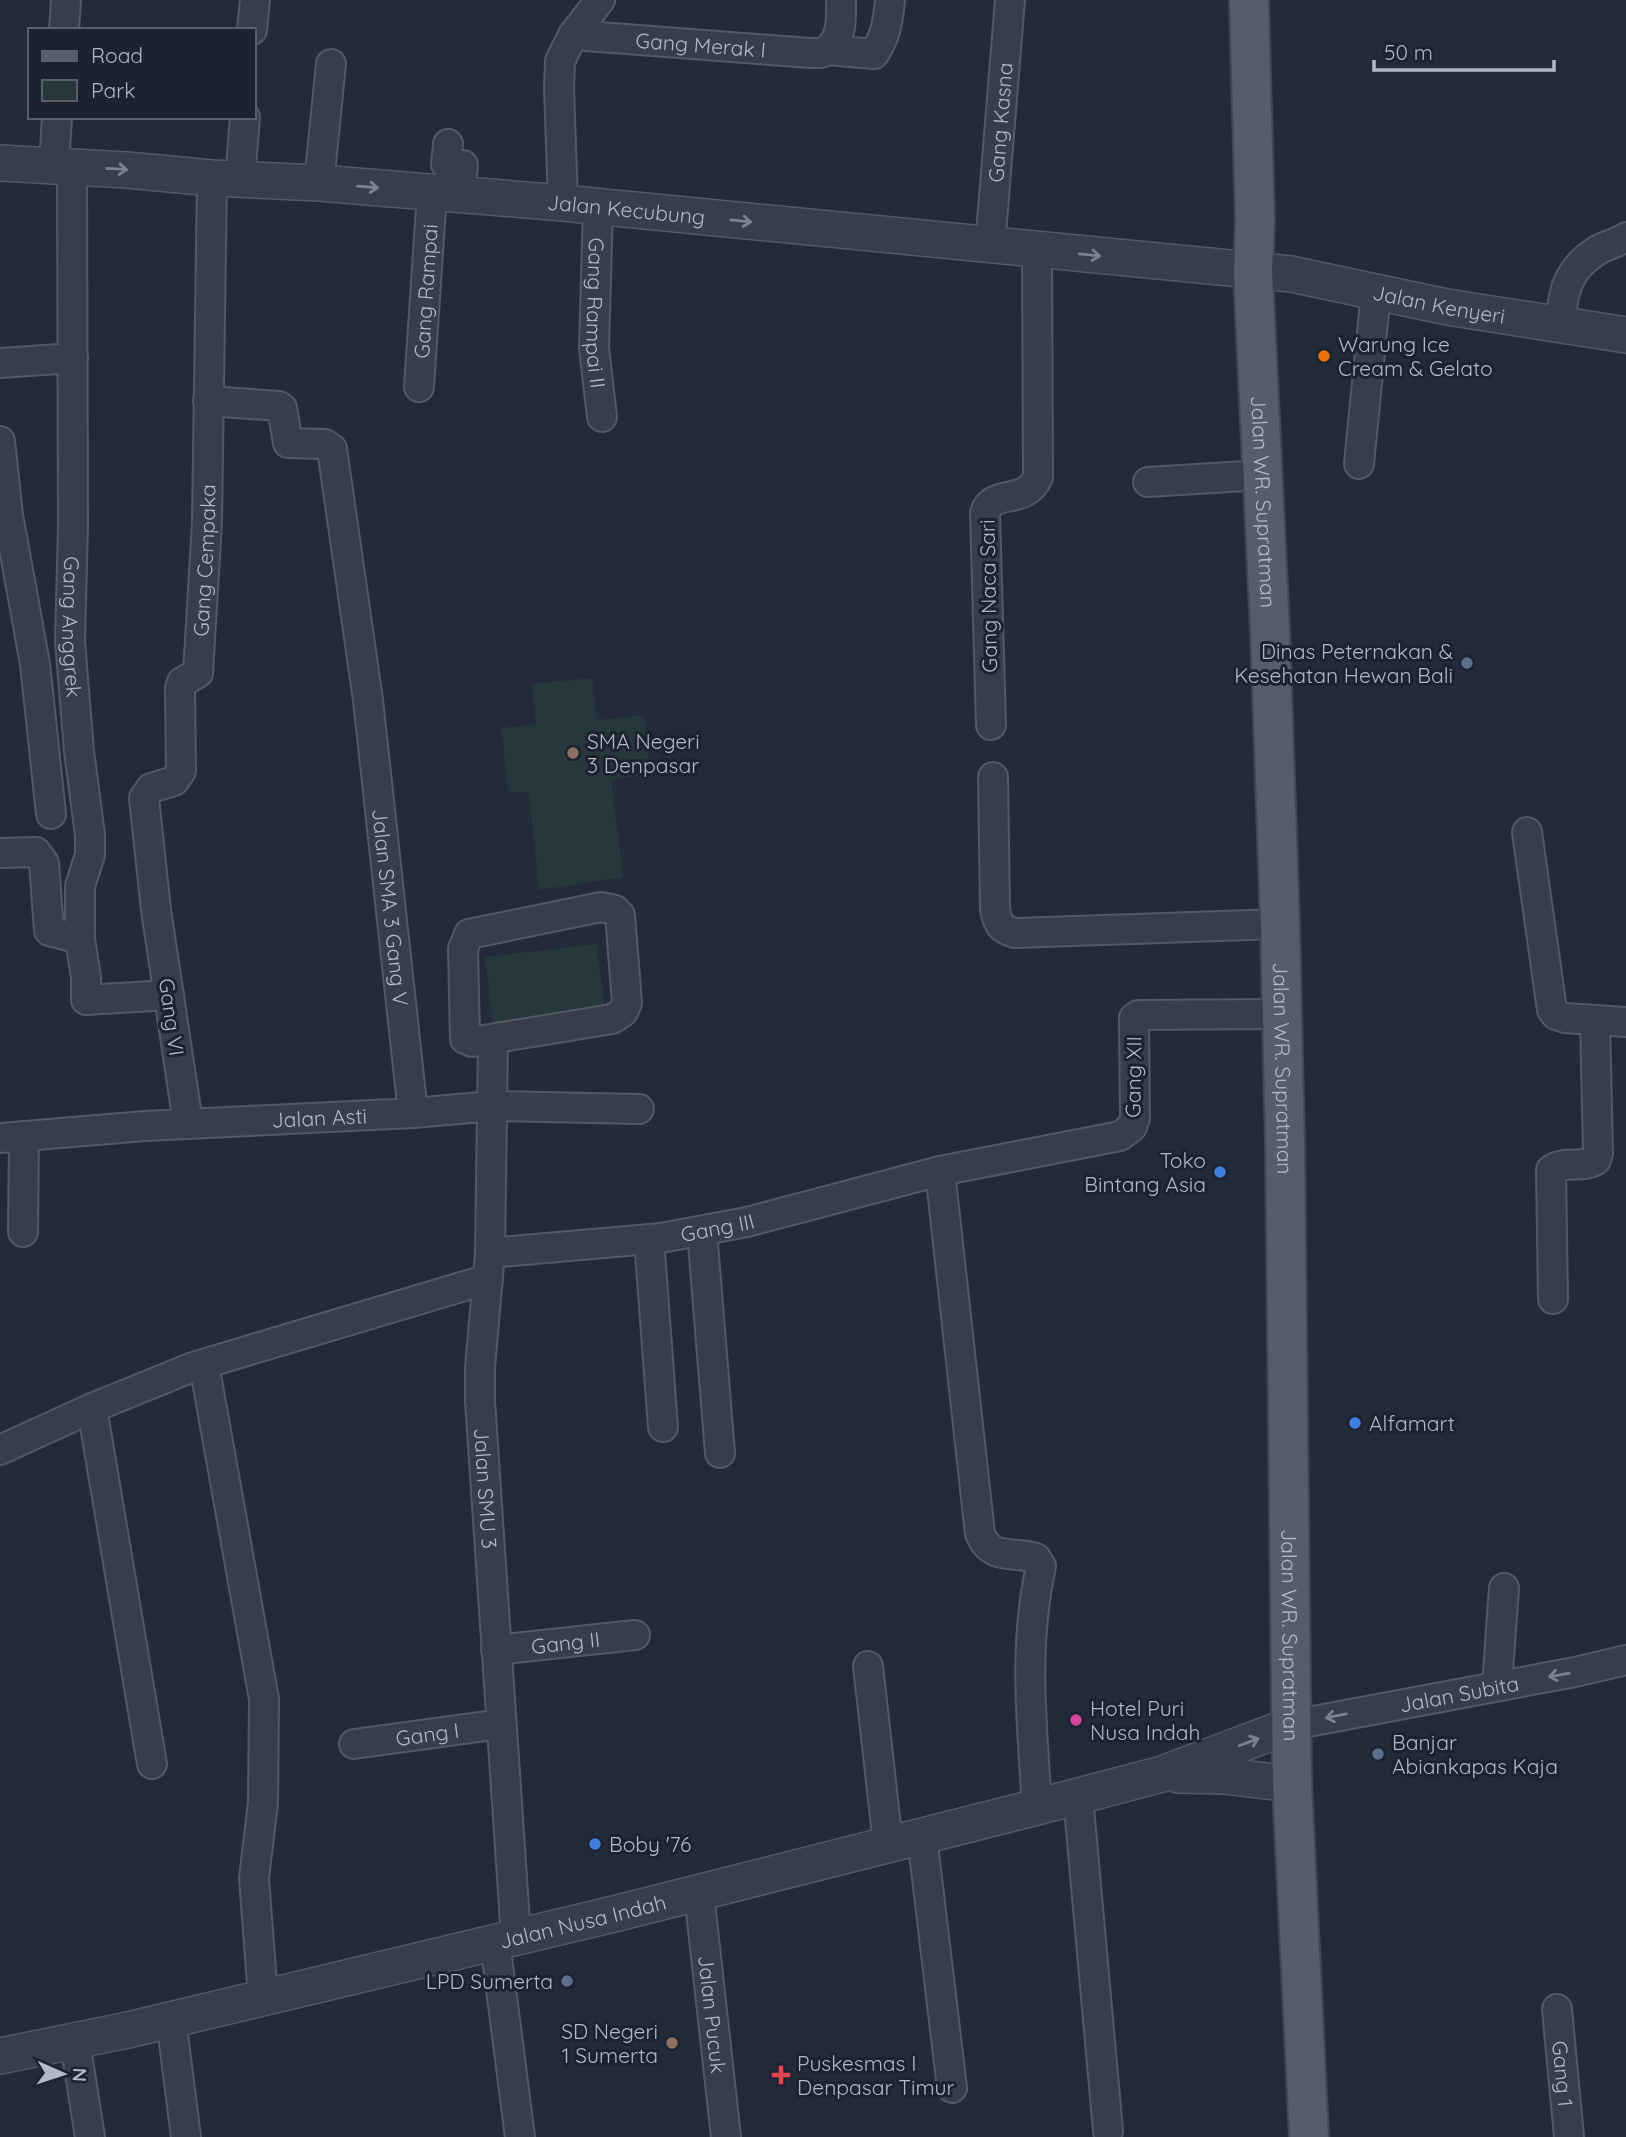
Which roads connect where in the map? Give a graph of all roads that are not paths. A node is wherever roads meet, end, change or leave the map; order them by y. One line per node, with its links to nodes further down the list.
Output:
1 (66, 0): 8 (street)
2 (255, 0): 9 (street)
3 (600, 0): 10 (street)
4 (841, 0): 11 (street)
5 (890, 0): 11 (street, Gang Merak I)
6 (1010, 0): 24 (street, Gang Kasna)
7 (1249, 0): 26 (main road, Jalan WR. Supratman)
8 (64, 28)
9 (252, 28)
10 (573, 35): 11 (street, Gang Merak I); 21 (street)
11 (827, 50)
12 (331, 64): 19 (street)
13 (57, 119): 17 (street, Gang Anggrek)
14 (244, 119): 18 (street, Gang Cempaka)
15 (448, 144): 20 (street, Gang Rampai)
16 (0, 163): 17 (street, Jalan Kecubung)
17 (63, 166): 18 (street, Jalan Kecubung, one-way to 18); 30 (street, Gang Anggrek)
18 (226, 178): 19 (street, Jalan Kecubung); 33 (street, Gang Cempaka)
19 (318, 183): 20 (street, Jalan Kecubung, one-way to 20)
20 (446, 194): 21 (street, Jalan Kecubung); 32 (street, Gang Rampai)
21 (563, 203): 22 (street, Jalan Kecubung)
22 (598, 206): 24 (street, Jalan Kecubung, one-way to 24); 34 (street, Gang Rampai II)
23 (1626, 237): 28 (street)
24 (990, 246): 25 (street, Jalan Kecubung)
25 (1037, 250): 26 (street, Jalan Kecubung, one-way to 26); 39 (street, Gang Naca Sari)
26 (1253, 272): 27 (street, Jalan Kenyeri); 37 (main road, Jalan WR. Supratman)
27 (1376, 292): 28 (street, Jalan Kenyeri); 36 (street)
28 (1560, 326): 29 (street, Jalan Kenyeri)
29 (1626, 335)
30 (73, 358): 31 (street); 46 (street, Gang Anggrek)
31 (0, 363)
32 (419, 387)
33 (208, 401): 44 (street, Gang Cempaka); 54 (street, Jalan SMA 3 Gang V)
34 (602, 417)
35 (0, 441): 41 (street)
36 (1359, 464)
37 (1262, 475): 38 (street); 45 (main road, Jalan WR. Supratman)
38 (1148, 482)
39 (991, 725)
40 (993, 777): 45 (street)
41 (51, 814)
42 (1527, 832): 49 (street)
43 (0, 853): 46 (street)
44 (156, 910): 47 (street, Gang VI)
45 (1280, 924): 48 (main road, Jalan WR. Supratman)
46 (80, 939): 47 (street, Gang Anggrek)
47 (169, 995): 55 (street, Gang VI)
48 (1282, 1014): 57 (street, Gang XII); 75 (main road, Jalan WR. Supratman)
49 (1595, 1020): 50 (street); 62 (street)
50 (1626, 1021)
51 (493, 1039): 51 (street); 52 (street, Jalan SMU 3)
52 (493, 1106): 53 (street, Jalan Asti); 54 (street, Jalan Asti); 61 (street, Jalan SMU 3)
53 (639, 1109)
54 (413, 1113): 55 (street, Jalan Asti)
55 (188, 1123): 56 (street, Jalan Asti)
56 (12, 1137): 59 (street)
57 (940, 1171): 58 (street, Gang III); 81 (street)
58 (702, 1231): 60 (street, Gang III); 67 (street)
59 (23, 1232)
60 (649, 1239): 61 (street, Gang III); 65 (street)
61 (489, 1266): 63 (street, Gang III); 70 (street, Jalan SMU 3)
62 (1553, 1299)
63 (204, 1364): 64 (street, Gang III); 86 (street)
64 (92, 1408): 66 (street, Gang III); 77 (street)
65 (663, 1427)
66 (0, 1450)
67 (720, 1453)
68 (1504, 1588): 73 (street)
69 (635, 1635): 70 (street, Gang II)
70 (496, 1650): 74 (street, Jalan SMU 3)
71 (1626, 1660): 73 (street, Jalan Subita, one-way to 73)
72 (868, 1666): 83 (street)
73 (1497, 1686): 75 (street, Jalan Subita, one-way to 75)
74 (501, 1724): 76 (street, Gang I); 85 (street, Jalan SMU 3)
75 (1292, 1725): 78 (street, Jalan Nusa Indah, one-way to 75); 79 (main road, Jalan WR. Supratman)
76 (354, 1744)
77 (152, 1763)
78 (1162, 1774): 79 (street, Jalan Nusa Indah); 80 (street, Jalan Nusa Indah)
79 (1292, 1784): 97 (main road, Jalan WR. Supratman)
80 (1078, 1796): 81 (street, Jalan Nusa Indah); 92 (street)
81 (1038, 1807): 82 (street, Jalan Nusa Indah)
82 (922, 1836): 83 (street, Jalan Nusa Indah); 91 (street)
83 (888, 1844): 84 (street, Jalan Nusa Indah)
84 (699, 1893): 85 (street, Jalan Nusa Indah); 96 (street, Jalan Pucuk)
85 (506, 1940): 86 (street, Jalan Nusa Indah); 95 (street, Jalan SMU 3)
86 (262, 1997): 88 (street, Jalan Nusa Indah)
87 (1557, 2009): 98 (street, Gang 1)
88 (171, 2019): 89 (street, Jalan Nusa Indah); 94 (street)
89 (75, 2042): 90 (street, Jalan Nusa Indah); 93 (street)
90 (0, 2056)
91 (952, 2088)
92 (1108, 2131)
93 (90, 2137)
94 (186, 2137)
95 (520, 2137)
96 (726, 2137)
97 (1308, 2137)
98 (1569, 2137)

